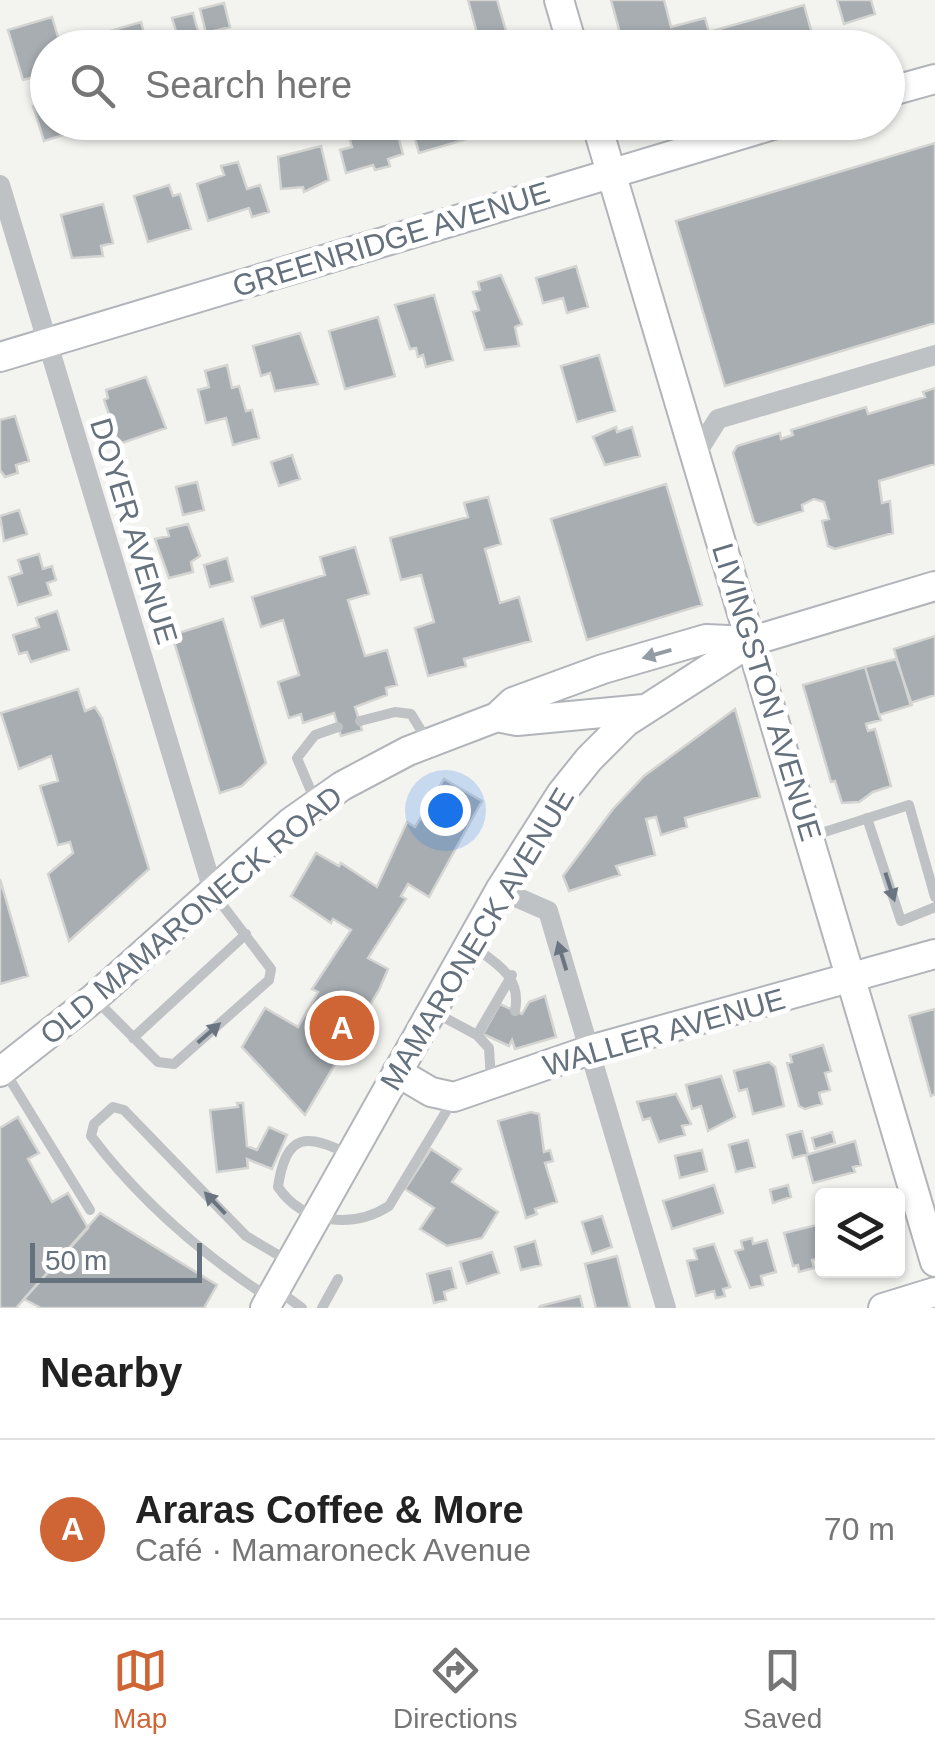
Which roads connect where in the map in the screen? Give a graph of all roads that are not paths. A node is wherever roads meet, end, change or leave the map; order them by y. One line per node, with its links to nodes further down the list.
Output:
1 (559, 0): 2 (street)
2 (568, 30)
3 (935, 79): 4 (street)
4 (905, 87)
5 (601, 140): 7 (street, LIVINGSTON AVENUE)
6 (721, 140): 7 (street, GREENRIDGE AVENUE)
7 (610, 172): 9 (street, GREENRIDGE AVENUE); 12 (street, LIVINGSTON AVENUE)
8 (0, 185): 9 (street, DOYER AVENUE)
9 (47, 343): 11 (street, GREENRIDGE AVENUE); 24 (street, DOYER AVENUE)
10 (935, 355): 12 (street)
11 (0, 357)
12 (696, 454): 14 (street, LIVINGSTON AVENUE)
13 (935, 586): 14 (street, MAMARONECK AVENUE)
14 (752, 642): 15 (street, MAMARONECK AVENUE); 16 (street, OLD MAMARONECK ROAD, one-way to 16); 22 (street, LIVINGSTON AVENUE)
15 (644, 710): 16 (street, OLD MAMARONECK ROAD); 23 (street, MAMARONECK AVENUE)
16 (497, 718): 19 (street, OLD MAMARONECK ROAD)
17 (360, 721): 19 (lane)
18 (338, 727): 20 (lane)
19 (428, 743): 20 (street, OLD MAMARONECK ROAD)
20 (316, 804): 24 (street, OLD MAMARONECK ROAD)
21 (867, 818): 22 (lane); 25 (lane); 26 (lane, one-way to 26)
22 (810, 836): 31 (street, LIVINGSTON AVENUE)
23 (500, 890): 28 (street, MAMARONECK AVENUE); 37 (street, one-way to 23)
24 (214, 894): 27 (lane); 32 (street, OLD MAMARONECK ROAD)
25 (935, 897)
26 (935, 907)
27 (246, 934): 36 (lane); 36 (lane, one-way to 27)
28 (469, 944): 30 (lane); 33 (street, MAMARONECK AVENUE)
29 (935, 954): 31 (street, WALLER AVENUE)
30 (512, 975): 34 (lane); 35 (lane)
31 (853, 978): 37 (street, WALLER AVENUE); 46 (street, LIVINGSTON AVENUE)
32 (94, 998): 36 (lane); 38 (street, OLD MAMARONECK ROAD)
33 (431, 1010): 35 (lane); 39 (street, MAMARONECK AVENUE)
34 (515, 1011)
35 (477, 1035): 40 (lane)
36 (134, 1038)
37 (590, 1050): 40 (street, WALLER AVENUE); 52 (street)
38 (2, 1070): 43 (lane)
39 (397, 1072): 41 (street); 42 (street, MAMARONECK AVENUE)
40 (491, 1084): 41 (street, WALLER AVENUE)
41 (454, 1097): 44 (lane)
42 (351, 1155): 44 (street, MAMARONECK AVENUE); 44 (lane)
43 (90, 1210)
44 (315, 1218): 45 (street, MAMARONECK AVENUE)
45 (291, 1262): 49 (street, MAMARONECK AVENUE); 49 (lane, one-way to 49)
46 (935, 1262)
47 (338, 1279): 51 (lane)
48 (935, 1292): 53 (street)
49 (270, 1298): 50 (lane)
50 (302, 1308)
51 (322, 1308)
52 (666, 1308)
53 (883, 1308)

